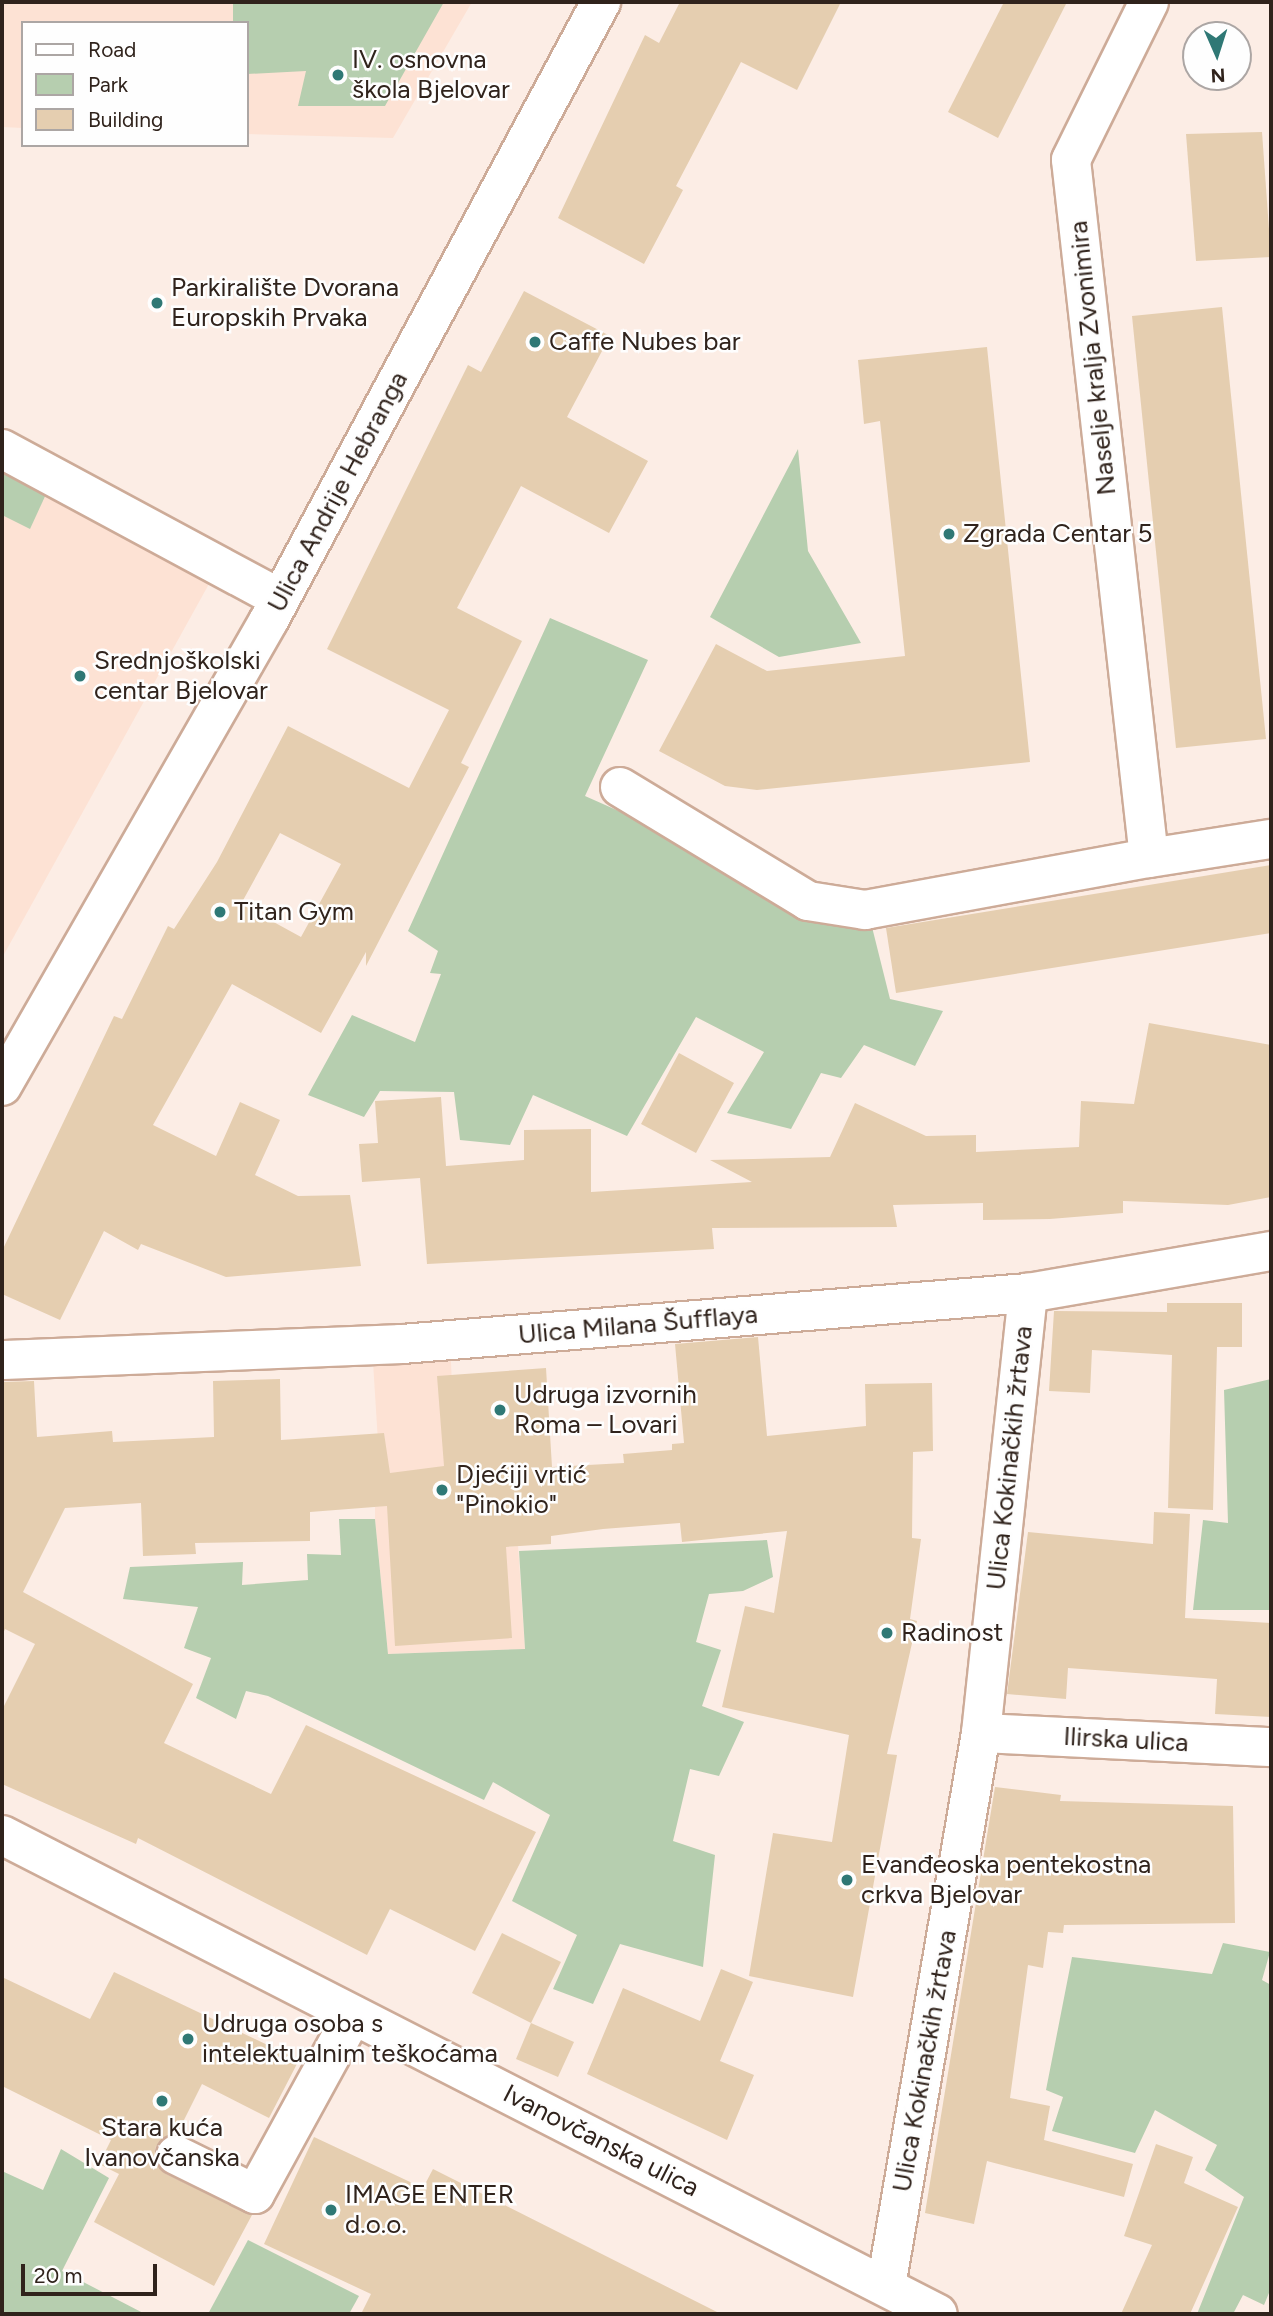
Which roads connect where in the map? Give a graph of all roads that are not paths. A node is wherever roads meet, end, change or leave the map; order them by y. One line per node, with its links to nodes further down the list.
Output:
1 (601, 2): 4 (street, Ulica Andrije Hebranga)
2 (1149, 2): 7 (street, Naselje kralja Zvonimira)
3 (2, 449): 4 (street)
4 (280, 600): 8 (street, Ulica Andrije Hebranga)
5 (620, 787): 7 (street)
6 (1271, 839): 7 (street)
7 (1149, 858)
8 (2, 1086)
9 (1271, 1251): 10 (street, Ulica Milana Šufflaya)
10 (1028, 1293): 11 (street, Ulica Milana Šufflaya); 12 (street, Ulica Kokinačkih žrtava)
11 (2, 1360)
12 (981, 1732): 13 (street, Ilirska ulica); 17 (street, Ulica Kokinačkih žrtava)
13 (1271, 1747)
14 (2, 1835): 15 (street, Ivanovčanska ulica)
15 (353, 2015): 16 (street); 17 (street, Ivanovčanska ulica)
16 (176, 2155)
17 (886, 2287): 18 (street, Ivanovčanska ulica)
18 (938, 2314)

